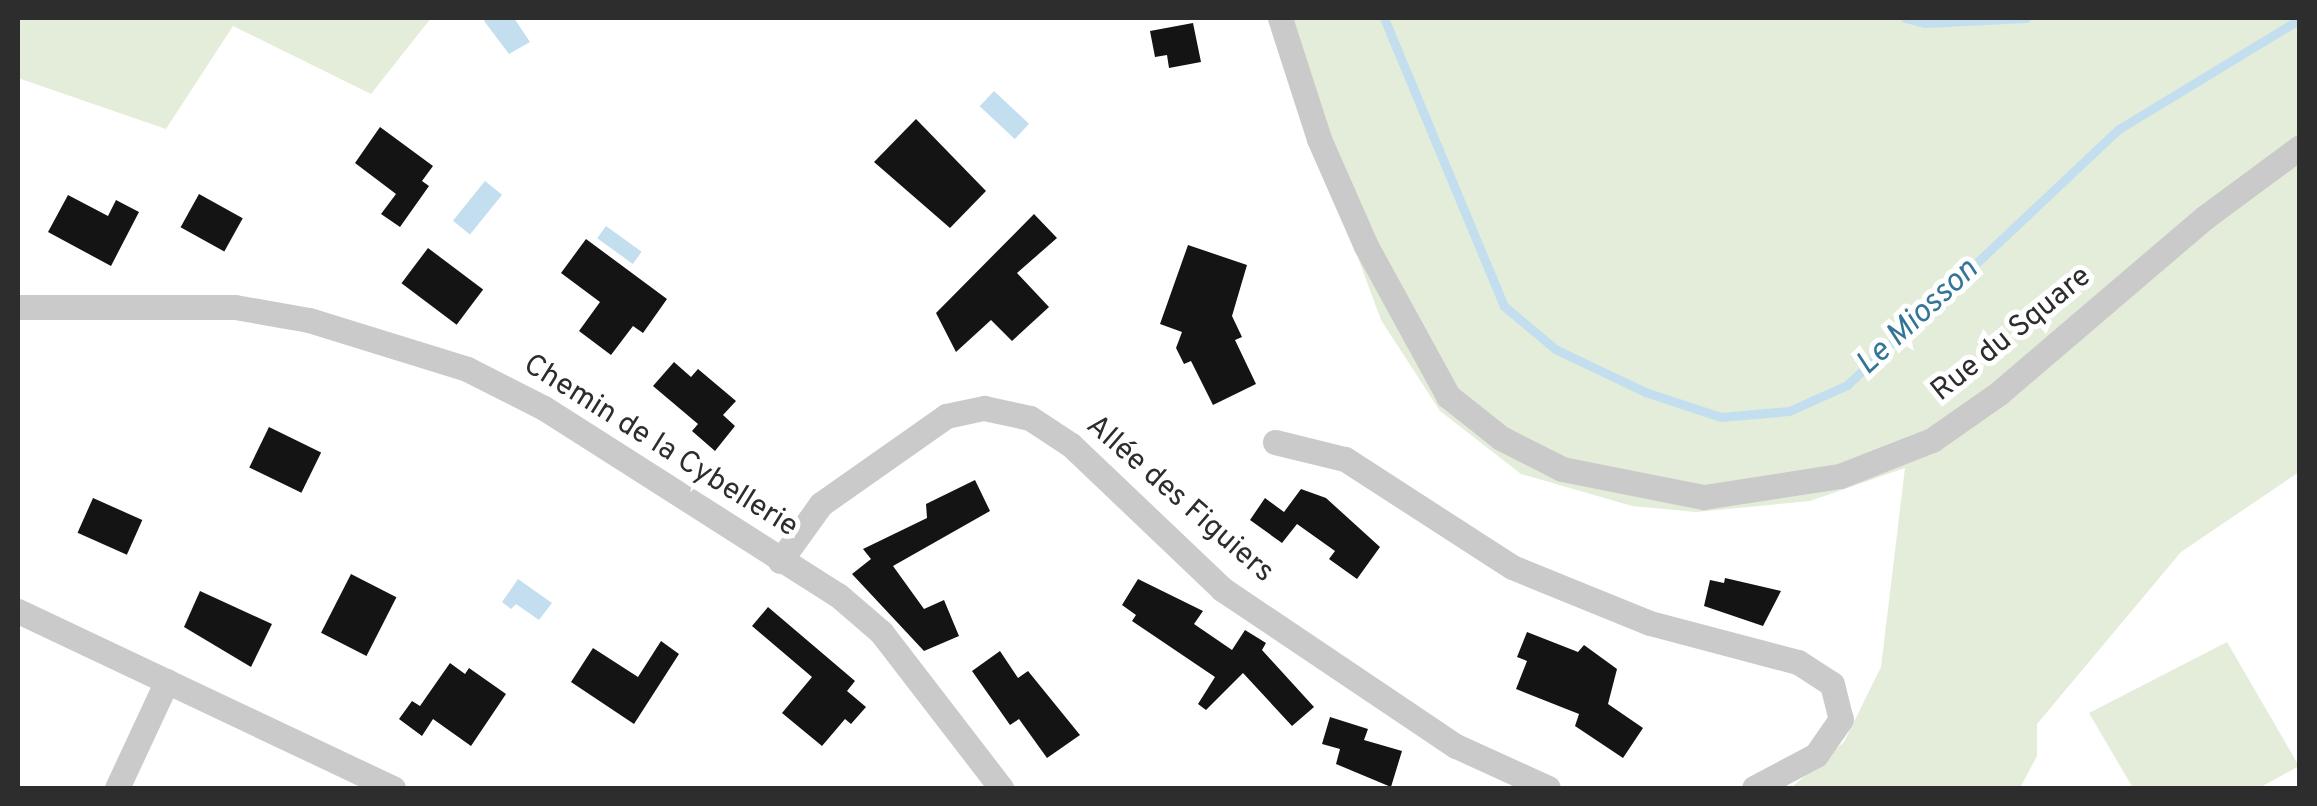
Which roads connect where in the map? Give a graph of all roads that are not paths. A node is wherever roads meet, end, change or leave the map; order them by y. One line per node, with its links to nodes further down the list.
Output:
1 (1280, 18): 2 (street, Rue du Square)
2 (2300, 147)
3 (18, 308): 5 (street, Chemin de la Cybellerie)
4 (1275, 442): 12 (street)
5 (780, 561): 10 (street, Chemin de la Cybellerie); 11 (street, Allée des Figuiers)
6 (18, 611): 7 (street)
7 (167, 681): 8 (street); 9 (street)
8 (117, 788)
9 (393, 788)
10 (1001, 788)
11 (1548, 788)
12 (1754, 788)

